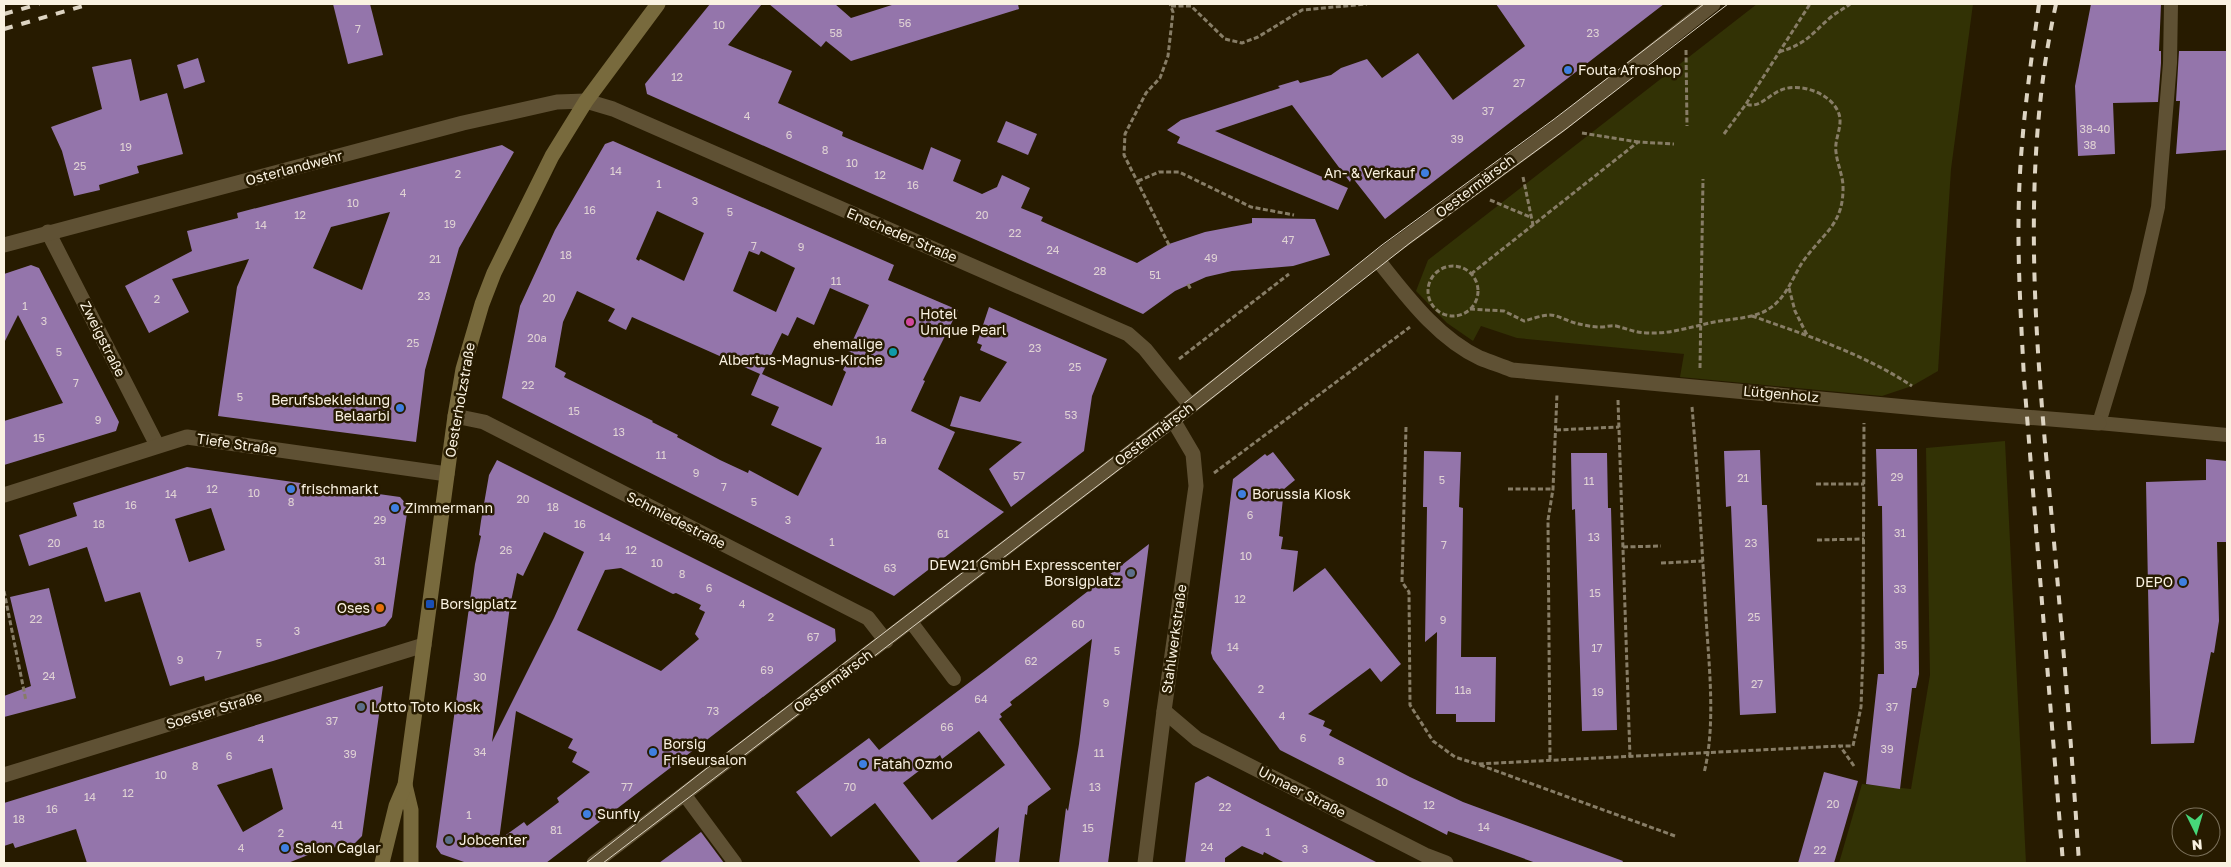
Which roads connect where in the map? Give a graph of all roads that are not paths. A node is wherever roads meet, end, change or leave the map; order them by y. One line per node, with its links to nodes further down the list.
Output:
1 (658, 4): 4 (street, Oesterholzstraße)
2 (1714, 4): 7 (street, Oestermärsch)
3 (2171, 4): 11 (lane)
4 (586, 101): 5 (street, Osterlandwehr); 8 (street, Enscheder Straße); 9 (street, Oesterholzstraße)
5 (48, 232): 6 (street, Osterlandwehr); 13 (street, Zweigstraße)
6 (4, 245)
7 (1377, 259): 8 (street, Oestermärsch); 11 (street, Lütgenholz)
8 (1191, 406): 10 (street, Oestermärsch)
9 (455, 416): 14 (street, Oesterholzstraße); 17 (street, Schmiedestraße)
10 (1173, 420): 16 (street, Oestermärsch); 20 (street, Stahlwerkstraße)
11 (2099, 423): 12 (lane, Lütgenholz)
12 (2227, 435)
13 (157, 445): 14 (street, Tiefe Straße); 15 (street, Tiefe Straße)
14 (447, 474): 18 (street, Oesterholzstraße)
15 (4, 495)
16 (911, 622): 17 (street, Oestermärsch); 19 (lane)
17 (886, 640): 23 (street, Oestermärsch)
18 (424, 645): 21 (street, Soester Straße); 22 (street, Oesterholzstraße)
19 (954, 680)
20 (1164, 711): 24 (street, Unnaer Straße); 29 (street, Stahlwerkstraße)
21 (4, 775)
22 (405, 785): 25 (street, Oesterholzstraße); 26 (street, Oesterholzstraße)
23 (684, 794): 27 (street, Oestermärsch); 28 (lane)
24 (1424, 859): 30 (street, Unnaer Straße)
25 (382, 863)
26 (411, 863)
27 (594, 863)
28 (735, 863)
29 (1146, 863)
30 (1446, 863)

